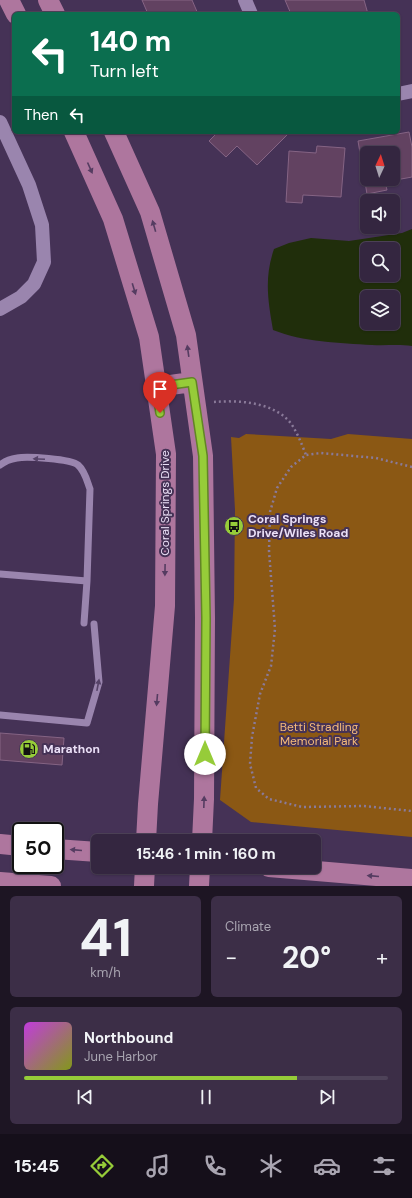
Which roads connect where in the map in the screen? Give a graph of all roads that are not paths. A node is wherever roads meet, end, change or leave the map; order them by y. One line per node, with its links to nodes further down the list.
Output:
1 (9, 0): 4 (main road)
2 (48, 0): 5 (main road)
3 (245, 0): 6 (street)
4 (15, 12)
5 (54, 12)
6 (251, 12)
7 (412, 91): 8 (street)
8 (400, 94)
9 (0, 122): 12 (street)
10 (75, 134): 14 (main road, Coral Springs Drive, one-way to 14)
11 (115, 134): 13 (main road, one-way to 11)
12 (0, 309)
13 (192, 382): 14 (main road); 22 (main road, one-way to 13)
14 (156, 387): 21 (main road, Coral Springs Drive, one-way to 21)
15 (0, 465): 17 (lane, one-way to 15)
16 (0, 574): 17 (lane)
17 (87, 581): 18 (lane)
18 (84, 623)
19 (94, 624): 20 (lane, one-way to 19)
20 (0, 715)
21 (146, 834)
22 (202, 834)
23 (0, 844): 24 (main road)
24 (12, 845)
25 (64, 850): 26 (main road, one-way to 25)
26 (91, 852)
27 (321, 871): 30 (main road, one-way to 27)
28 (145, 874): 33 (main road)
29 (200, 874): 34 (main road)
30 (412, 879)
31 (0, 882): 32 (main road)
32 (51, 886)
33 (144, 886)
34 (199, 886)

